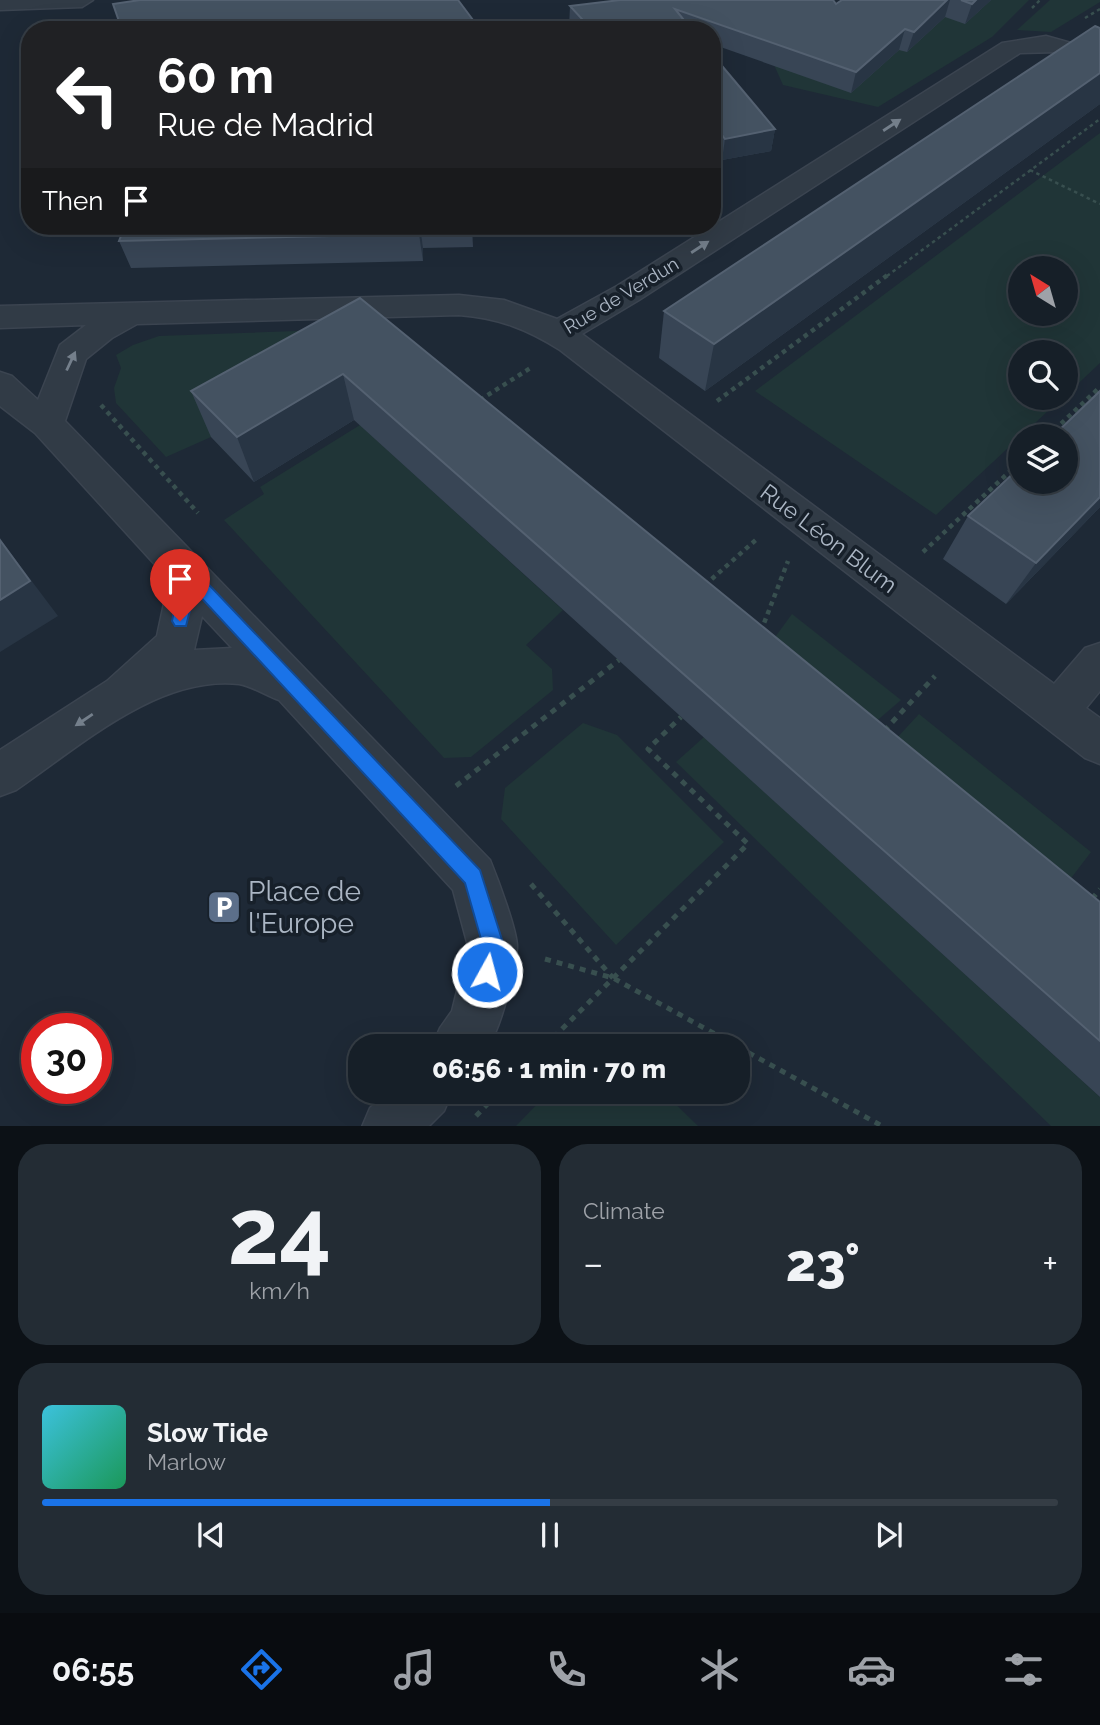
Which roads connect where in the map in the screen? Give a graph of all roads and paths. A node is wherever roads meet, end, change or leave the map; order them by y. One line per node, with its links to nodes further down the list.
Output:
1 (82, 0): 2 (street)
2 (0, 3)
3 (1100, 60): 7 (street, Rue de Verdun, one-way to 3)
4 (1100, 119): 5 (path)
5 (1030, 170): 6 (path); 18 (path)
6 (1100, 204)
7 (721, 234)
8 (719, 235): 11 (street, Rue de Verdun, one-way to 8)
9 (132, 314): 10 (street, Rue de Verdun); 11 (street, Rue de Verdun); 16 (street, one-way to 9)
10 (0, 317)
11 (558, 334): 18 (street, Rue Léon Blum)
12 (513, 380): 15 (path)
13 (0, 384): 16 (street)
14 (1100, 387): 17 (path)
15 (474, 404)
16 (47, 424): 21 (street)
17 (1061, 424)
18 (682, 426): 20 (street, Rue Léon Blum)
19 (1008, 473): 22 (path)
20 (790, 508): 22 (street, Rue Léon Blum); 23 (path); 24 (path)
21 (190, 574): 27 (street); 28 (street)
22 (889, 584): 30 (street, Rue Léon Blum)
23 (698, 591)
24 (756, 642)
25 (619, 660): 35 (path)
26 (1100, 661): 30 (street)
27 (295, 687): 28 (street); 35 (street)
28 (122, 694): 34 (street, one-way to 34)
29 (911, 703): 32 (path)
30 (1057, 711): 33 (street, Rue Léon Blum)
31 (681, 717): 39 (path)
32 (883, 732)
33 (1100, 744)
34 (0, 775)
35 (416, 817): 38 (street)
36 (1100, 889): 37 (path)
37 (1086, 906)
38 (494, 946): 39 (path); 40 (street)
39 (613, 978): 41 (path); 42 (path)
40 (466, 1034)
41 (557, 1034)
42 (714, 1034)
43 (750, 1053): 48 (path)
44 (412, 1104): 47 (street)
45 (487, 1104): 46 (path)
46 (474, 1118)
47 (389, 1126)
48 (884, 1126)

